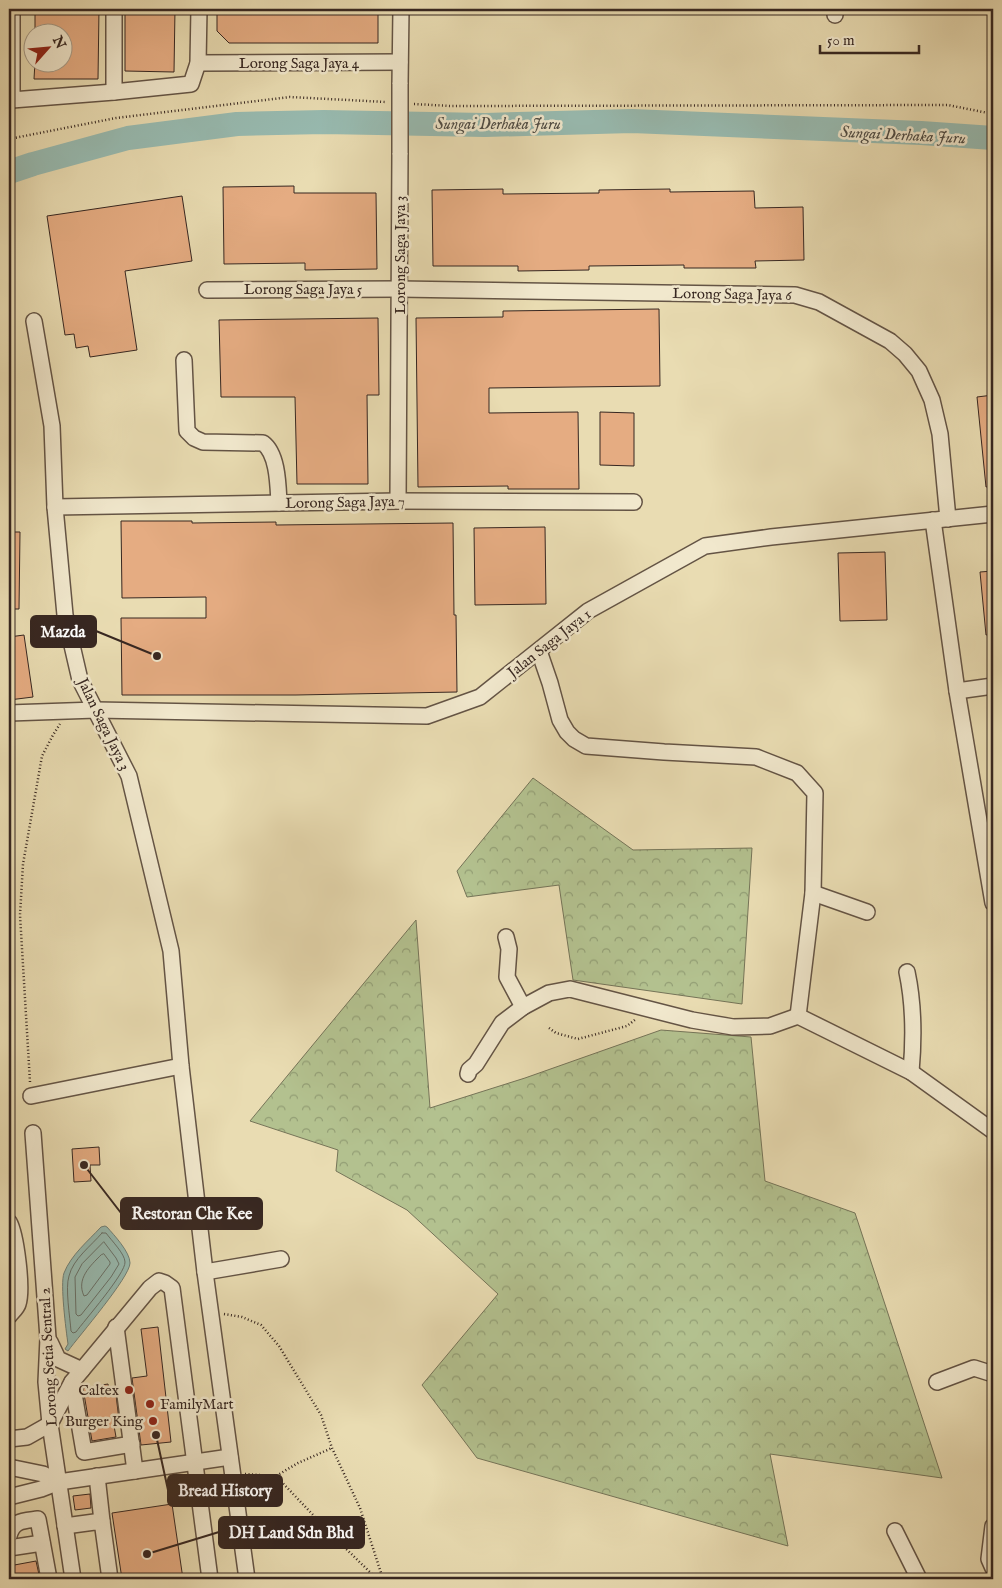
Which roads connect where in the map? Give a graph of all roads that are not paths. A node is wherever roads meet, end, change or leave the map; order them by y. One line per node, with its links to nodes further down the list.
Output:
1 (12, 9): 7 (street)
2 (114, 9): 7 (street)
3 (199, 9): 6 (street)
4 (400, 9): 5 (street, Lorong Saga Jaya 3)
5 (400, 62): 6 (street, Lorong Saga Jaya 4); 8 (street, Lorong Saga Jaya 3, bridge)
6 (198, 63): 7 (street)
7 (114, 92)
8 (399, 289): 9 (street, Lorong Saga Jaya 5); 12 (street, Lorong Saga Jaya 3); 17 (street, Lorong Saga Jaya 6)
9 (207, 290)
10 (34, 321): 15 (street, Jalan Saga Jaya 3)
11 (184, 360): 14 (street)
12 (398, 501): 13 (street, Lorong Saga Jaya 7); 14 (street, Lorong Saga Jaya 7)
13 (634, 502)
14 (279, 503): 15 (street, Lorong Saga Jaya 7)
15 (56, 507): 21 (street, Jalan Saga Jaya 3)
16 (993, 514): 17 (street, Jalan Saga Jaya 1)
17 (940, 519): 18 (street, Jalan Saga Jaya 1); 20 (street, Lorong Saga Jaya 6)
18 (539, 651): 21 (street, Jalan Saga Jaya 1); 23 (street)
19 (993, 686): 20 (street)
20 (957, 691): 24 (street, Lorong Saga Jaya 6)
21 (96, 710): 22 (street, Jalan Saga Jaya 1); 30 (street, Jalan Saga Jaya 3)
22 (9, 713)
23 (813, 893): 25 (street); 29 (street)
24 (993, 903)
25 (867, 912)
26 (506, 937): 28 (street)
27 (907, 972): 31 (street)
28 (522, 1007): 29 (street); 32 (street)
29 (798, 1016): 31 (street)
30 (181, 1066): 33 (street); 39 (street, Jalan Saga Jaya 3)
31 (911, 1072): 34 (street)
32 (468, 1074)
33 (31, 1096)
34 (993, 1131)
35 (33, 1133): 40 (street, Lorong Setia Sentral 2)
36 (9, 1222): 41 (street)
37 (9, 1247): 41 (street)
38 (281, 1259): 39 (street)
39 (205, 1272): 52 (street, Jalan Saga Jaya 3)
40 (44, 1288): 41 (street); 44 (street, Lorong Setia Sentral 2)
41 (20, 1291): 42 (street)
42 (9, 1316)
43 (116, 1327): 45 (street); 51 (street); 53 (street)
44 (48, 1338): 45 (street); 49 (street, Lorong Setia Sentral 2)
45 (82, 1370): 47 (street)
46 (993, 1374): 48 (street)
47 (72, 1382): 49 (street); 51 (street)
48 (937, 1382)
49 (50, 1424): 50 (street); 57 (street, Lorong Setia Sentral 2)
50 (9, 1439)
51 (132, 1444): 55 (street)
52 (230, 1457): 53 (street); 71 (street, Jalan Saga Jaya 3)
53 (194, 1462): 55 (street); 70 (street)
54 (9, 1467): 57 (street)
55 (135, 1471): 56 (street)
56 (97, 1476): 57 (street); 59 (street)
57 (59, 1482): 58 (street); 60 (street, Lorong Setia Sentral 2)
58 (9, 1497)
59 (102, 1521): 60 (street); 69 (street)
60 (65, 1526): 67 (street, Lorong Setia Sentral 2)
61 (993, 1526): 66 (street)
62 (895, 1531): 72 (street)
63 (9, 1536): 64 (street)
64 (42, 1543): 65 (street); 68 (street)
65 (9, 1548)
66 (993, 1568)
67 (73, 1577): 68 (street)
68 (48, 1579)
69 (110, 1579)
70 (210, 1579)
71 (247, 1579)
72 (919, 1579)

